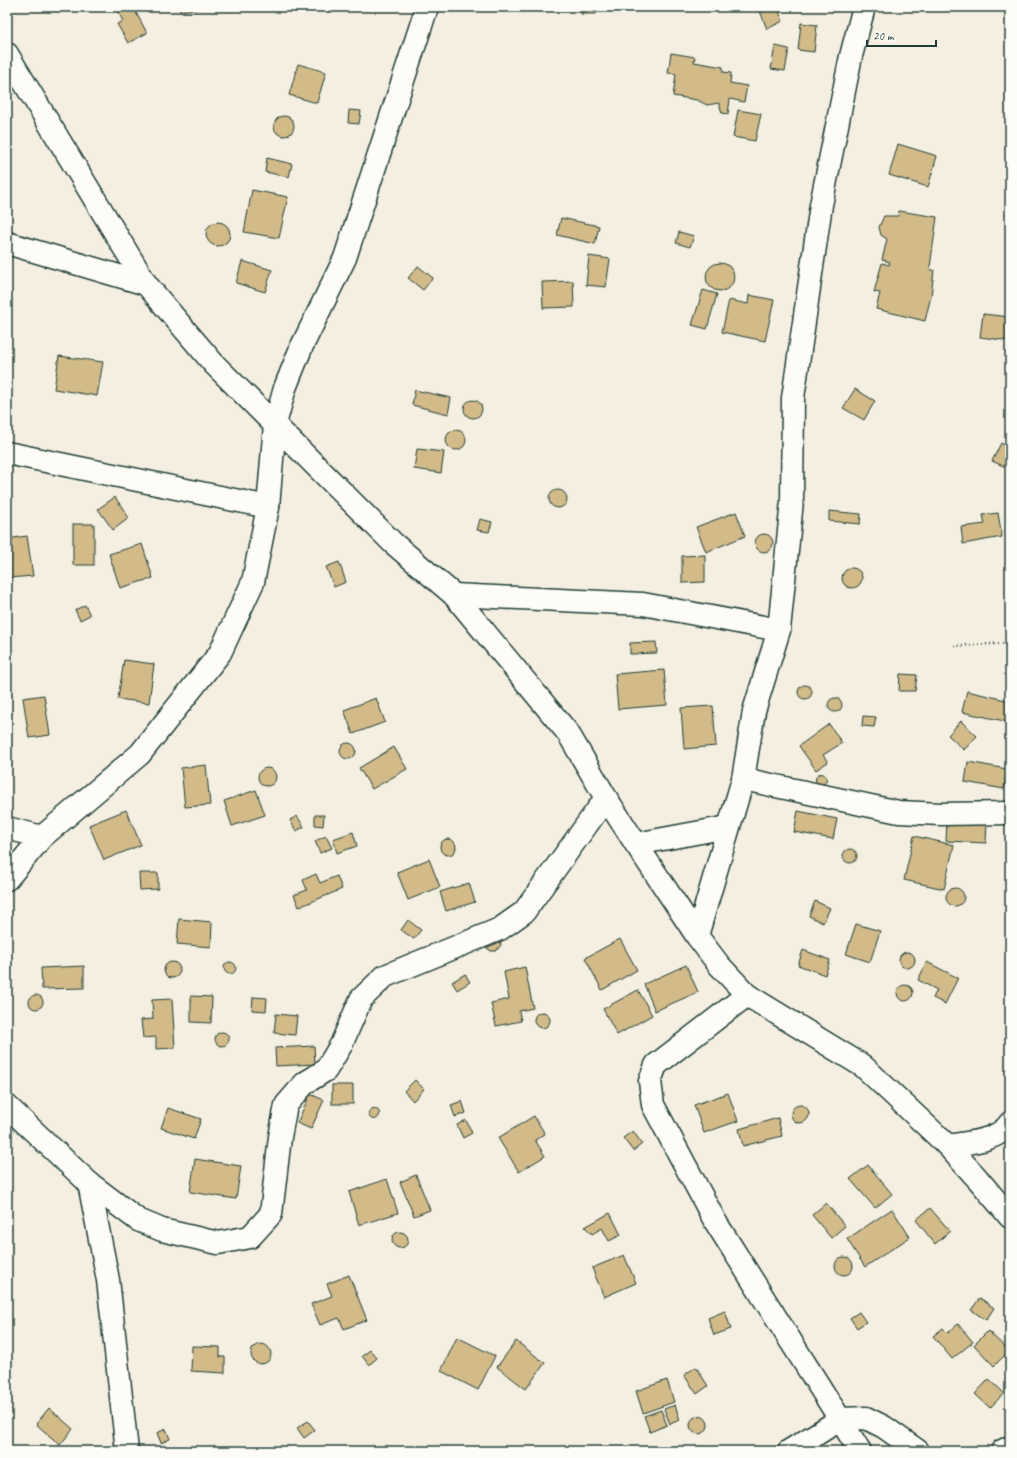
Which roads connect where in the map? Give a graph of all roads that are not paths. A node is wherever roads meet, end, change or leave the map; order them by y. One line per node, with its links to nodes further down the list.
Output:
1 (427, 7): 6 (street)
2 (863, 7): 10 (street)
3 (7, 54): 5 (street)
4 (7, 243): 5 (street)
5 (146, 284): 6 (street)
6 (275, 424): 8 (street); 9 (street)
7 (7, 453): 8 (street)
8 (268, 507): 16 (street)
9 (454, 595): 10 (street); 12 (street)
10 (779, 630): 11 (street)
11 (743, 779): 13 (street); 14 (street)
12 (606, 798): 17 (street); 24 (street)
13 (1010, 814)
14 (728, 827): 17 (street); 19 (street)
15 (7, 828): 16 (street)
16 (42, 837): 18 (street)
17 (636, 844): 19 (street)
18 (7, 879)
19 (697, 936): 20 (street)
20 (747, 994): 23 (street); 26 (street)
21 (7, 1106): 24 (street)
22 (1010, 1123): 23 (street)
23 (948, 1146): 25 (street)
24 (89, 1184): 28 (street)
25 (1010, 1217)
26 (841, 1419): 29 (street); 30 (street); 31 (street)
27 (1010, 1447): 32 (street)
28 (127, 1451)
29 (789, 1451)
30 (860, 1451)
31 (918, 1451)
32 (1002, 1451)

